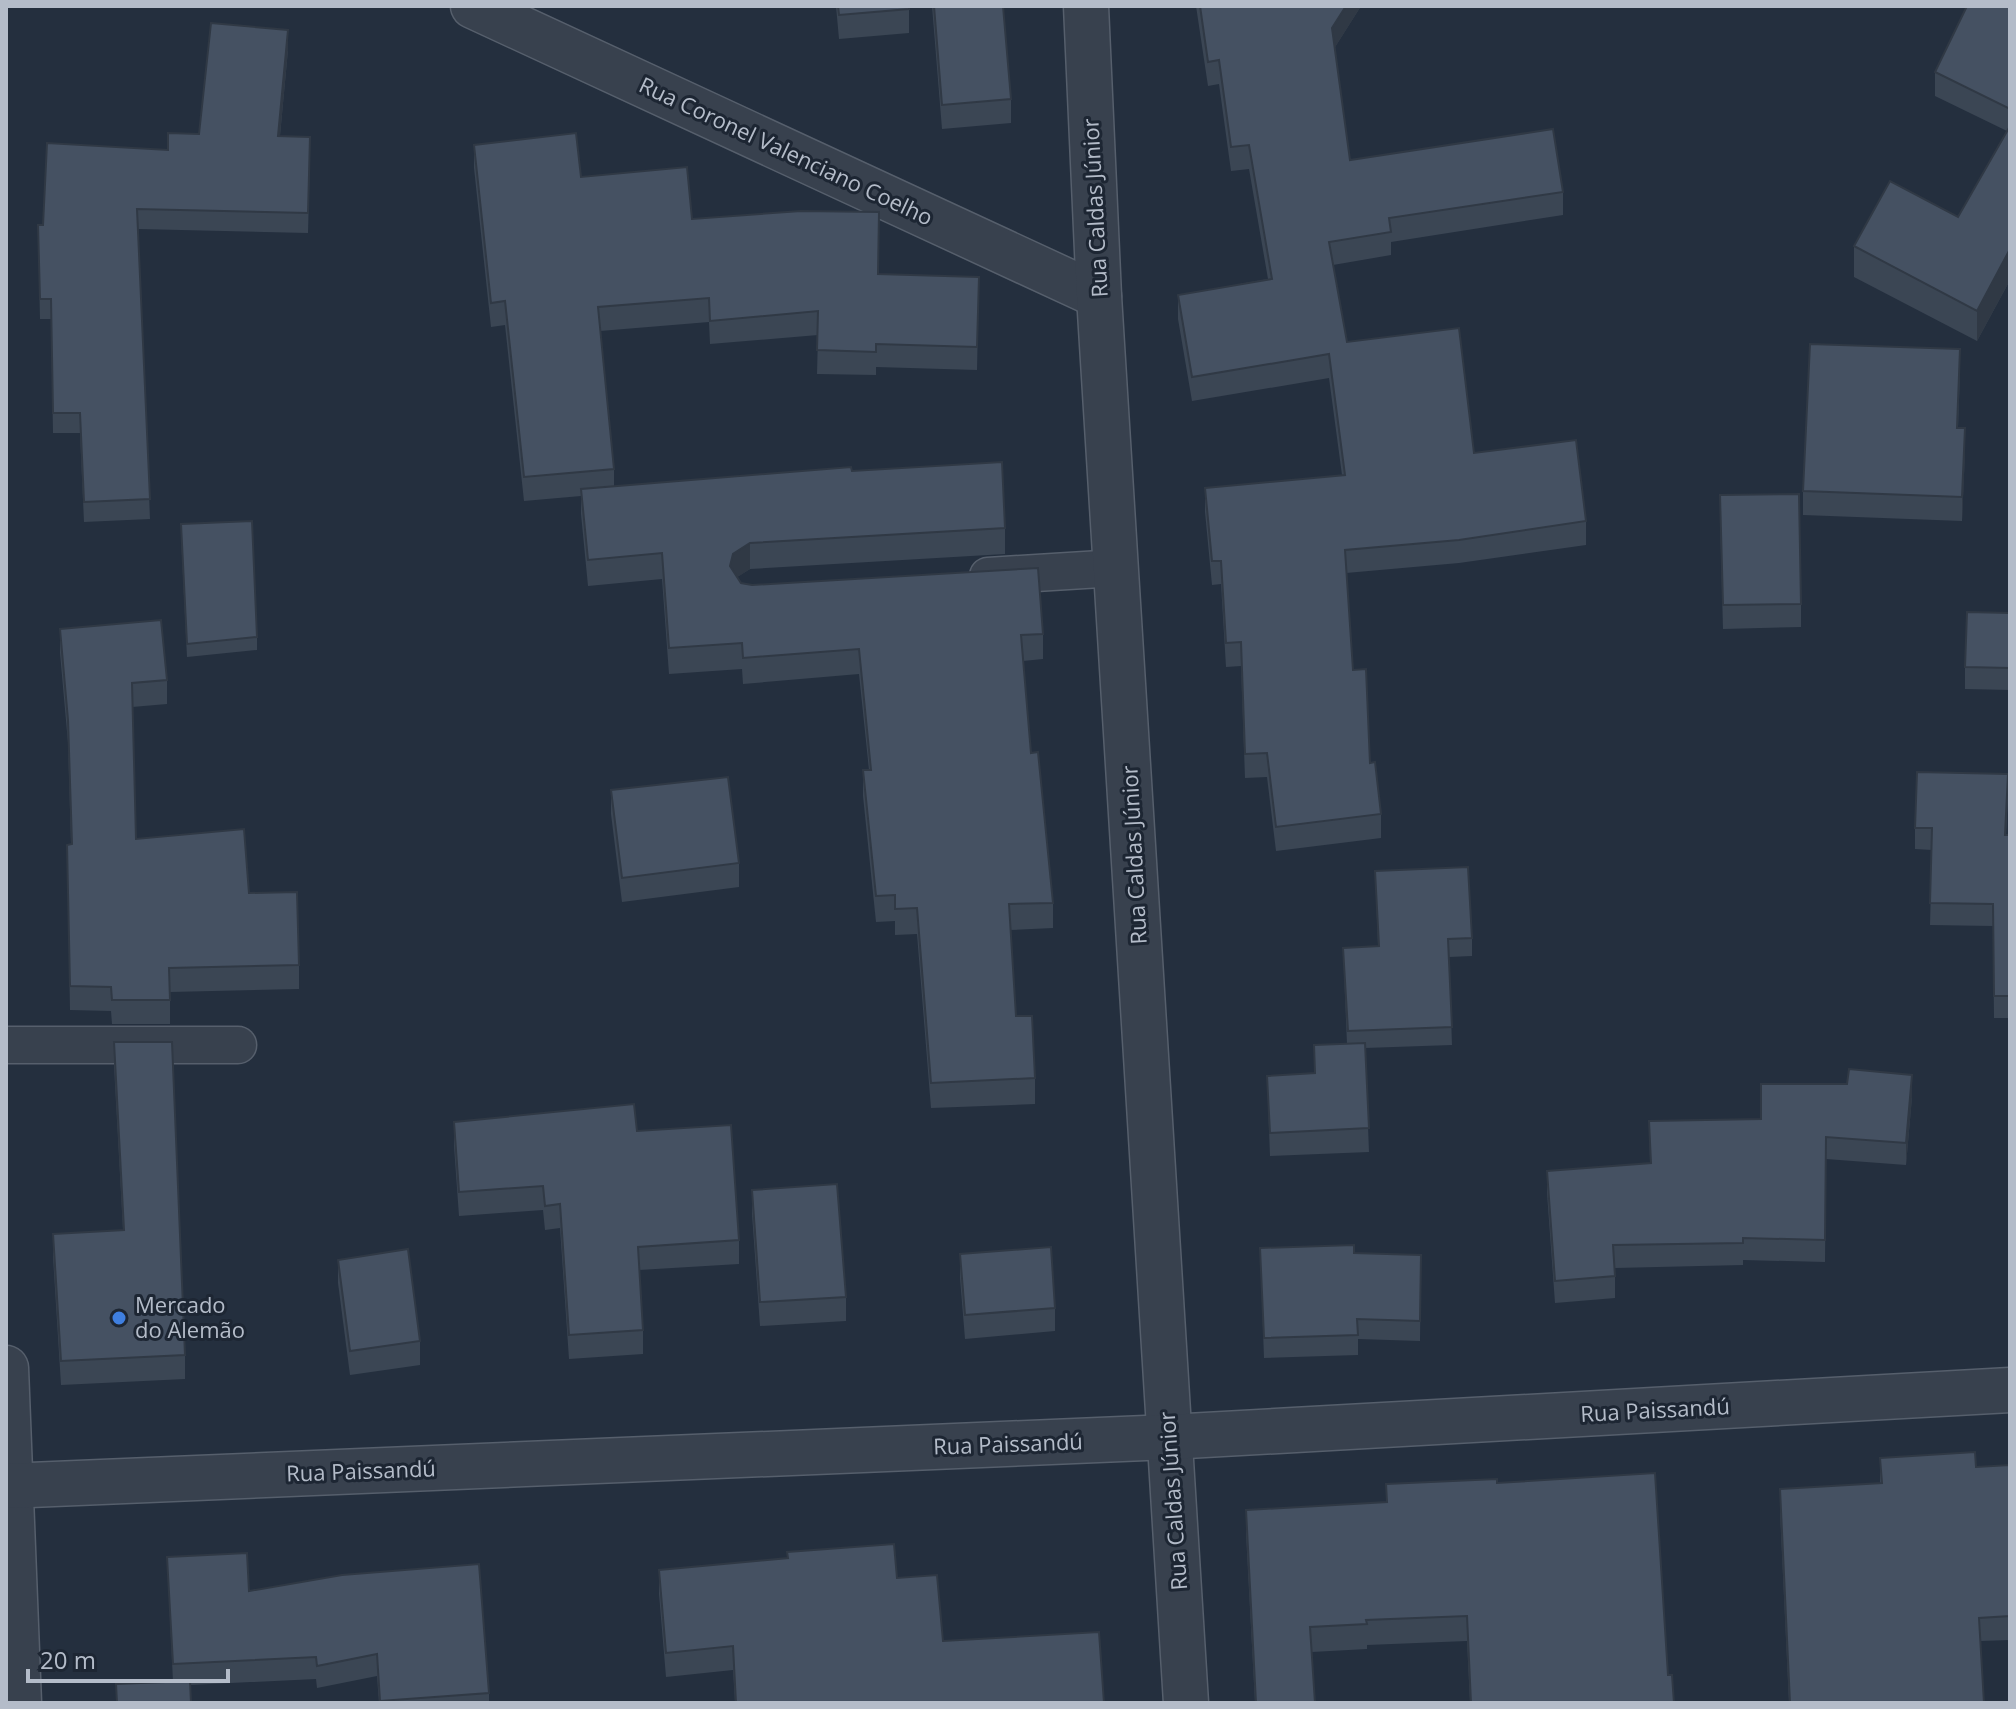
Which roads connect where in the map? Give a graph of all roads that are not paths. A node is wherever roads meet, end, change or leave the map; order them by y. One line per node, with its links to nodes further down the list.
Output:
1 (473, 6): 3 (street, Rua Coronel Valenciano Coelho)
2 (1086, 6): 3 (street, Rua Caldas Júnior)
3 (1099, 296): 4 (street, Rua Caldas Júnior)
4 (1117, 568): 5 (lane); 10 (street, Rua Caldas Júnior)
5 (958, 578)
6 (6, 1045): 7 (lane)
7 (238, 1045)
8 (6, 1368): 11 (street)
9 (2010, 1390): 10 (street, Rua Paissandú)
10 (1169, 1437): 11 (street, Rua Paissandú); 13 (street, Rua Caldas Júnior)
11 (8, 1486): 12 (street)
12 (19, 1703)
13 (1186, 1703)

